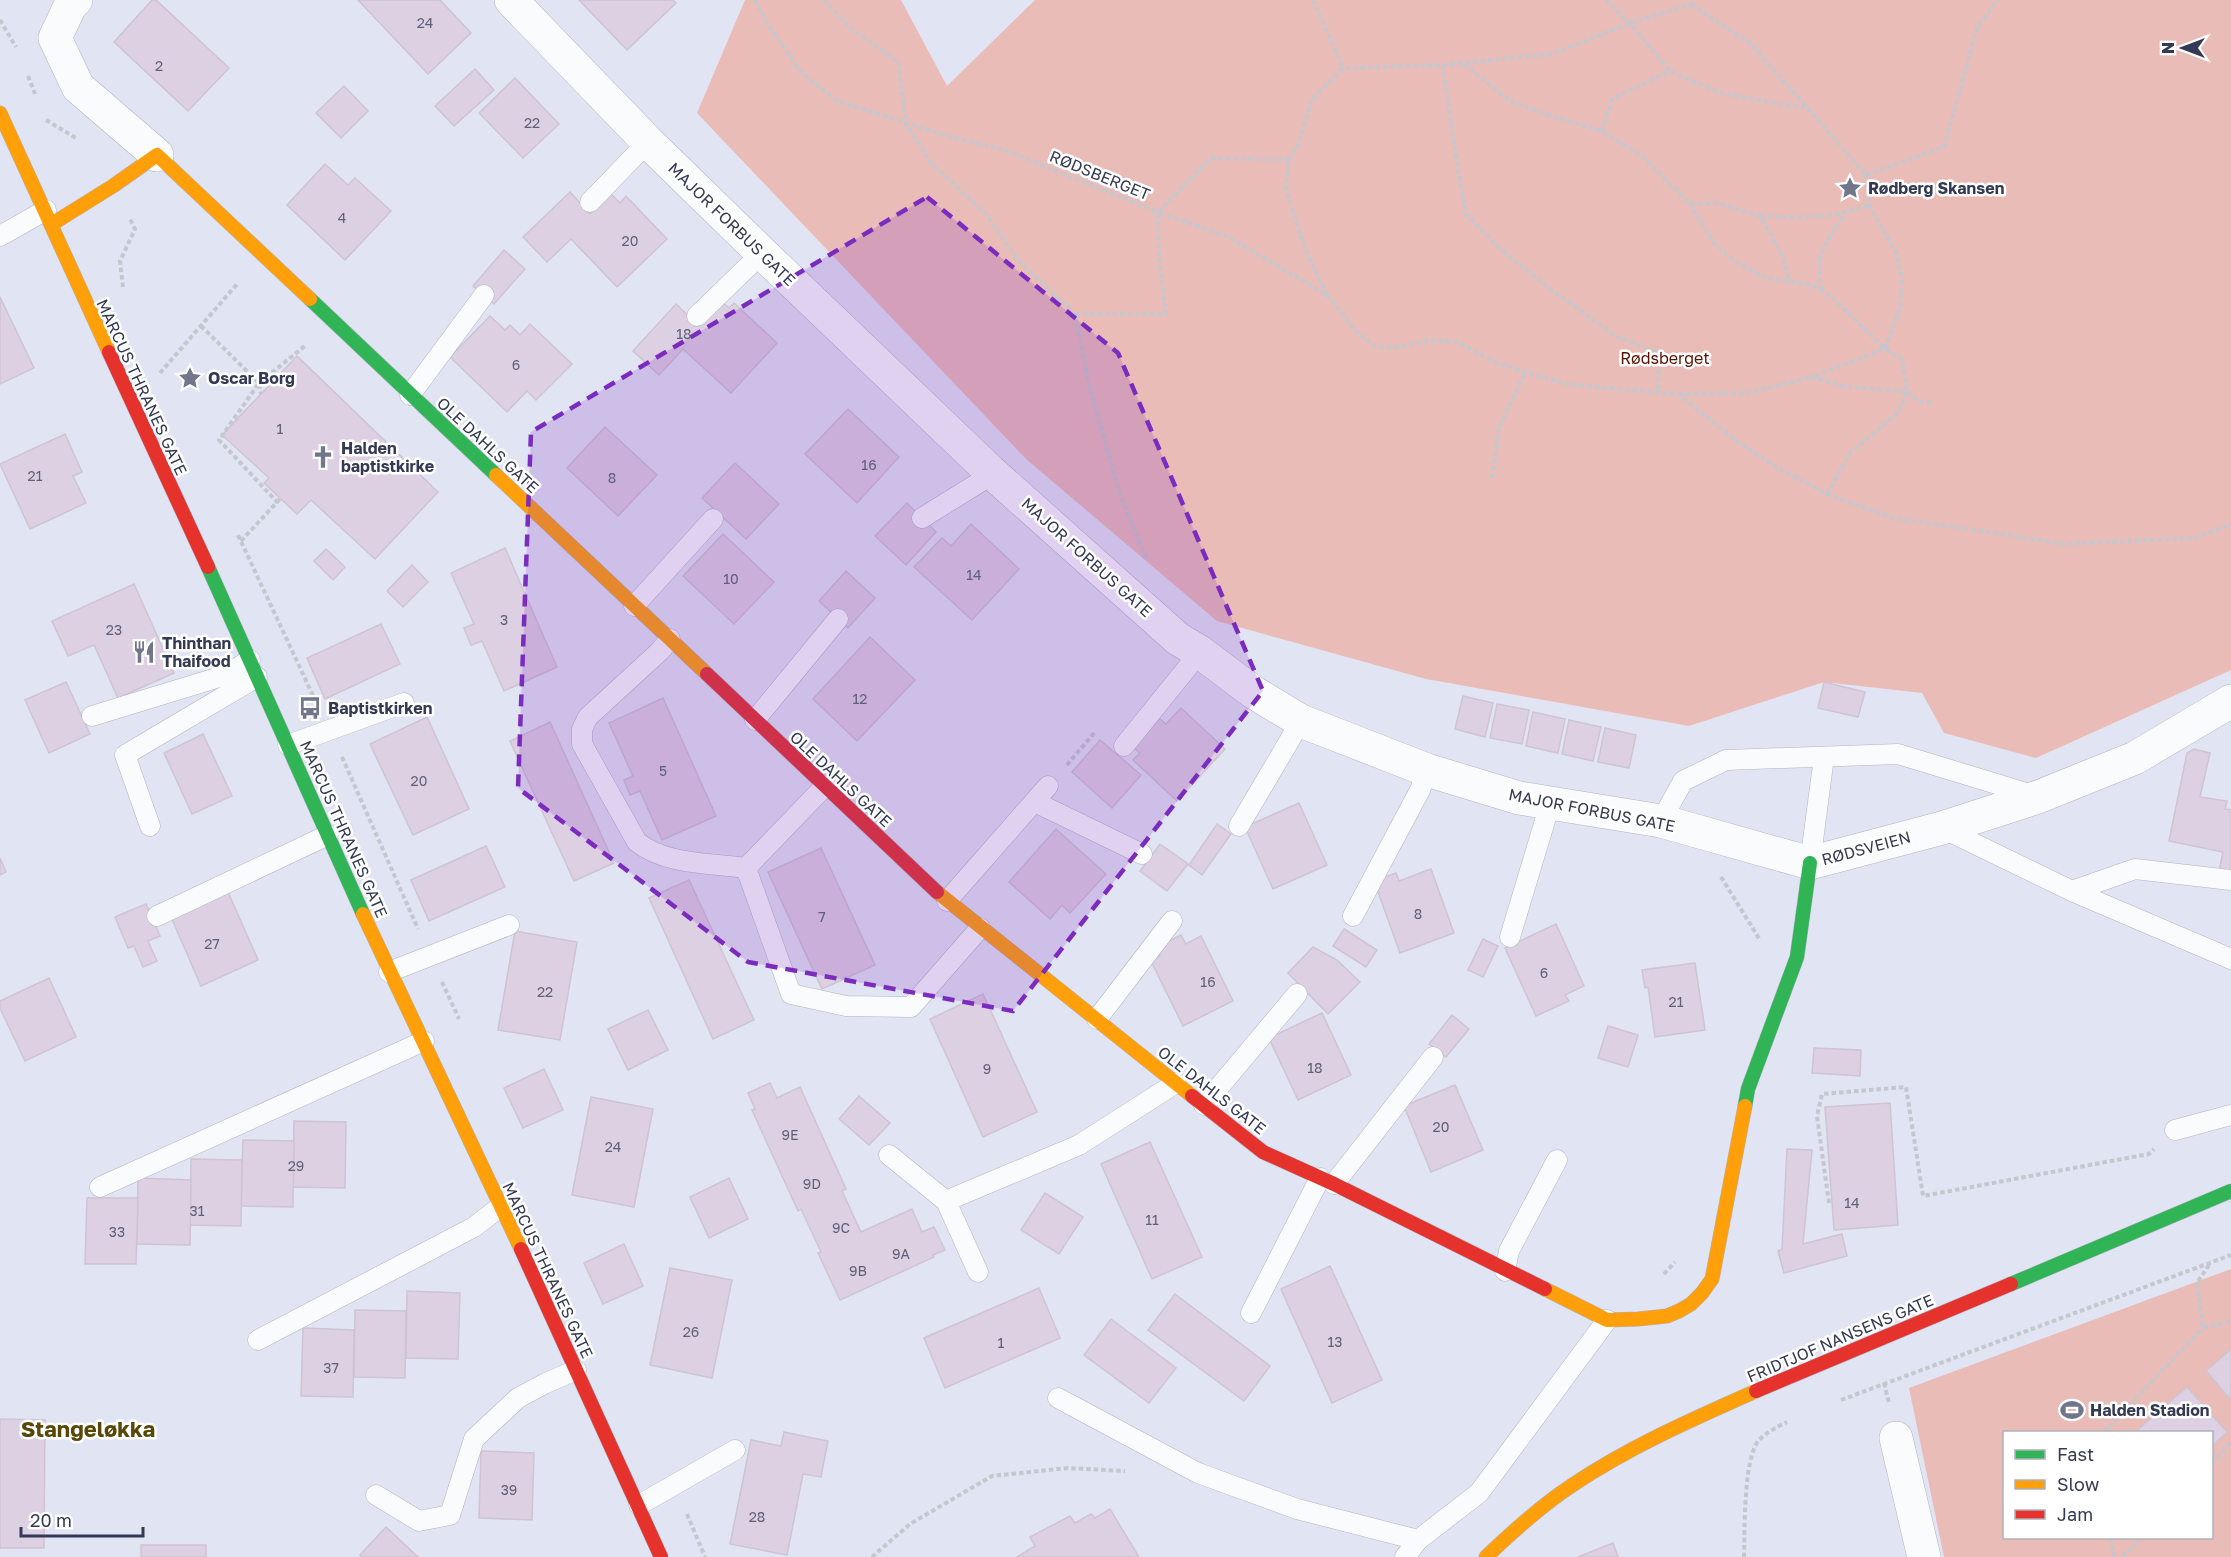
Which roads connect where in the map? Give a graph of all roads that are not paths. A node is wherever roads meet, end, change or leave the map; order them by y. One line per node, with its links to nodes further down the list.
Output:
1 (76, 0): 5 (street)
2 (511, 0): 4 (street, MAJOR FORBUS GATE)
3 (0, 114): 7 (main road, MARCUS THRANES GATE)
4 (648, 142): 6 (lane); 9 (street, MAJOR FORBUS GATE)
5 (157, 155): 7 (main road); 12 (main road, OLE DAHLS GATE)
6 (591, 202)
7 (49, 217): 8 (lane); 20 (main road, MARCUS THRANES GATE)
8 (0, 236)
9 (762, 253): 11 (lane); 13 (street, MAJOR FORBUS GATE)
10 (484, 295): 12 (lane)
11 (697, 316)
12 (410, 395): 16 (main road, OLE DAHLS GATE)
13 (990, 471): 14 (lane); 19 (street, MAJOR FORBUS GATE)
14 (922, 518)
15 (713, 519): 16 (lane)
16 (634, 606): 18 (main road, OLE DAHLS GATE)
17 (838, 619): 24 (lane)
18 (670, 639): 24 (main road, OLE DAHLS GATE); 42 (lane)
19 (1200, 652): 25 (street, MAJOR FORBUS GATE); 27 (lane)
20 (254, 669): 23 (lane); 26 (main road, MARCUS THRANES GATE); 36 (lane)
21 (2231, 702): 32 (street, RØDSVEIEN)
22 (404, 704): 26 (lane)
23 (92, 716)
24 (755, 720): 30 (main road, OLE DAHLS GATE)
25 (1301, 720): 29 (street, MAJOR FORBUS GATE); 37 (lane)
26 (288, 745): 39 (main road, MARCUS THRANES GATE)
27 (1124, 746)
28 (1824, 757): 32 (lane); 35 (lane); 41 (lane)
29 (1426, 770): 34 (street, MAJOR FORBUS GATE); 47 (lane)
30 (825, 786): 42 (lane); 45 (main road, OLE DAHLS GATE)
31 (1048, 786): 33 (lane)
32 (2038, 797): 38 (street, RØDSVEIEN)
33 (1035, 802): 40 (lane); 45 (lane)
34 (1550, 804): 35 (street, MAJOR FORBUS GATE); 51 (lane)
35 (1661, 821): 41 (street, MAJOR FORBUS GATE)
36 (150, 826)
37 (1239, 826)
38 (1942, 828): 41 (street, RØDSVEIEN); 44 (lane)
39 (328, 835): 46 (lane); 53 (main road, MARCUS THRANES GATE)
40 (1142, 854)
41 (1810, 863): 71 (main road, RØDSVEIEN)
42 (746, 868): 50 (lane)
43 (2231, 880): 44 (lane)
44 (2072, 891): 52 (lane)
45 (947, 901): 50 (main road, OLE DAHLS GATE)
46 (157, 916)
47 (1353, 916)
48 (1172, 921): 55 (lane)
49 (509, 925): 53 (lane)
50 (980, 928): 55 (main road, OLE DAHLS GATE)
51 (1510, 937)
52 (2231, 959)
53 (389, 972): 56 (main road, MARCUS THRANES GATE)
54 (1297, 994): 59 (lane)
55 (1097, 1019): 58 (main road, OLE DAHLS GATE)
56 (424, 1041): 65 (lane); 68 (main road, MARCUS THRANES GATE)
57 (1433, 1057): 64 (lane)
58 (1176, 1083): 59 (main road, OLE DAHLS GATE); 67 (lane)
59 (1204, 1105): 64 (main road, OLE DAHLS GATE)
60 (2231, 1115): 61 (lane)
61 (2175, 1130)
62 (889, 1155): 67 (lane)
63 (1557, 1160): 69 (lane)
64 (1327, 1181): 69 (main road, OLE DAHLS GATE); 72 (lane)
65 (100, 1187)
66 (2231, 1191): 84 (main road, FRIDTJOF NANSENS GATE)
67 (946, 1201): 70 (lane)
68 (500, 1207): 74 (lane); 75 (main road, MARCUS THRANES GATE)
69 (1505, 1271): 73 (main road, OLE DAHLS GATE)
70 (978, 1272)
71 (1703, 1294): 73 (main road, OLE DAHLS GATE)
72 (1251, 1313)
73 (1607, 1320): 81 (lane)
74 (258, 1340)
75 (576, 1370): 79 (lane); 80 (main road, MARCUS THRANES GATE)
76 (1058, 1398): 81 (lane)
77 (1896, 1438): 85 (street)
78 (735, 1450): 80 (lane)
79 (376, 1495)
80 (639, 1505): 82 (main road, MARCUS THRANES GATE)
81 (1418, 1540): 83 (lane)
82 (661, 1557)
83 (1405, 1557)
84 (1486, 1557)
85 (1924, 1557)

